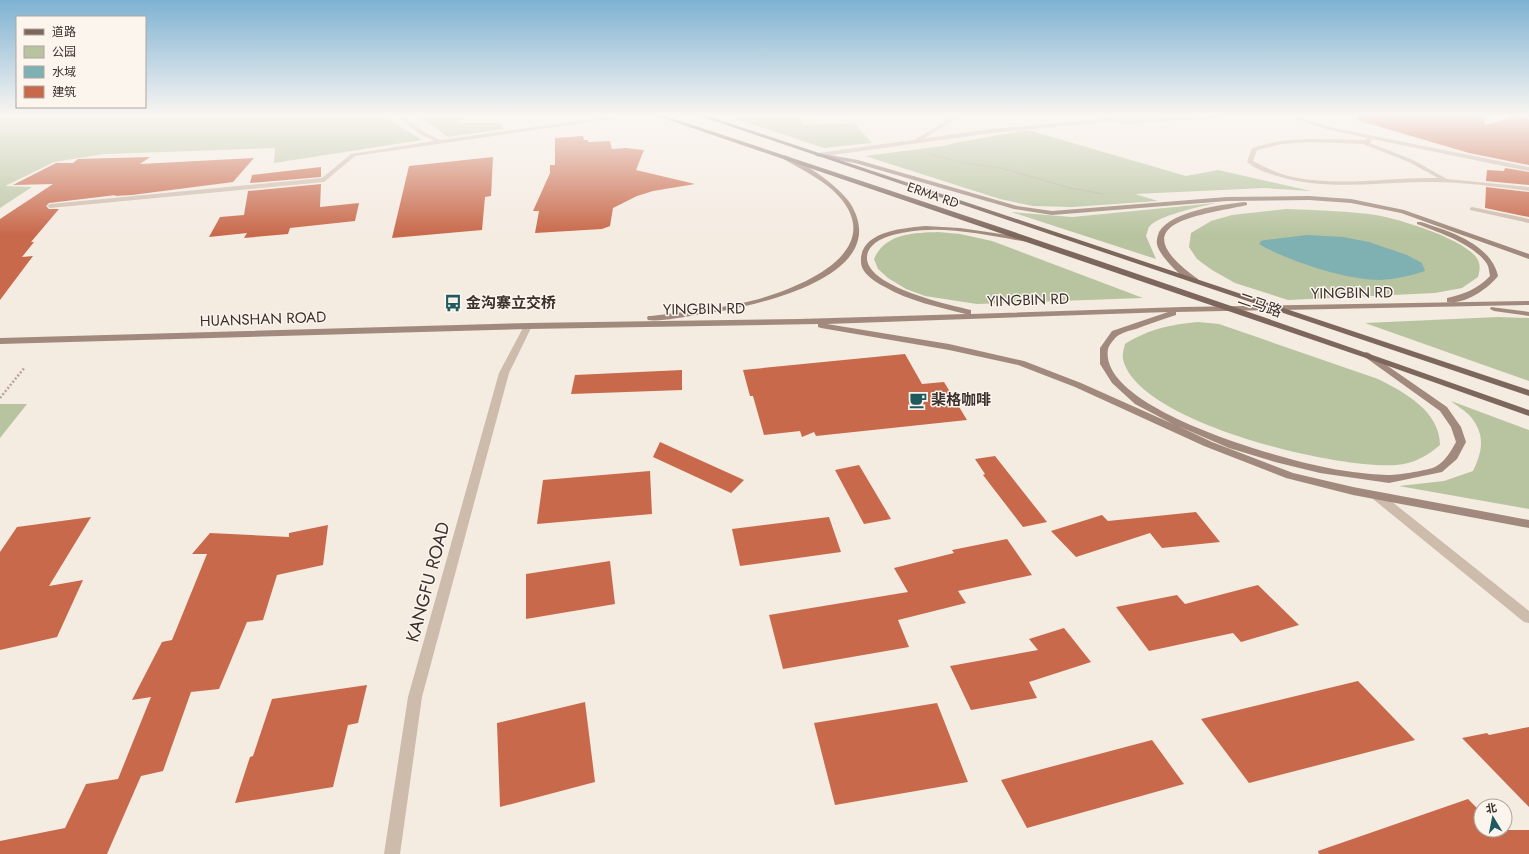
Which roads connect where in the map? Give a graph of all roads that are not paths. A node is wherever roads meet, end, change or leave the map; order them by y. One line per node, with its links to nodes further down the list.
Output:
1 (354, 155): 11 (street)
2 (777, 155): 7 (main road, ERMA RD)
3 (818, 155): 15 (main road); 17 (main road, ERMA RD)
4 (1252, 155): 9 (street)
5 (1395, 155): 9 (street)
6 (1459, 155): 8 (street)
7 (784, 157): 14 (main road, ERMA RD); 25 (main road)
8 (1529, 169)
9 (1447, 181): 10 (street)
10 (1529, 189)
11 (50, 206)
12 (1472, 209): 13 (street)
13 (1529, 221)
14 (1028, 240): 16 (main road, ERMA RD); 23 (main road)
15 (1529, 257)
16 (1146, 281): 28 (main road, 二马路)
17 (1195, 281): 20 (main road); 29 (main road, 二马路)
18 (1529, 303): 19 (main road, YINGBIN RD)
19 (1462, 304): 20 (main road, YINGBIN RD); 22 (main road)
20 (1421, 306): 21 (main road, YINGBIN RD)
21 (1183, 310): 23 (main road, YINGBIN RD); 28 (main road)
22 (1529, 314)
23 (984, 315): 24 (main road, YINGBIN RD)
24 (799, 322): 25 (main road, YINGBIN RD); 31 (main road)
25 (592, 325): 26 (main road, YINGBIN RD)
26 (528, 326): 27 (main road, HUANSHAN ROAD); 34 (street, KANGFU ROAD)
27 (0, 341)
28 (1366, 355): 30 (main road, 二马路)
29 (1529, 393)
30 (1529, 413)
31 (1377, 496): 32 (main road); 33 (street)
32 (1529, 524)
33 (1529, 618)
34 (392, 854)

